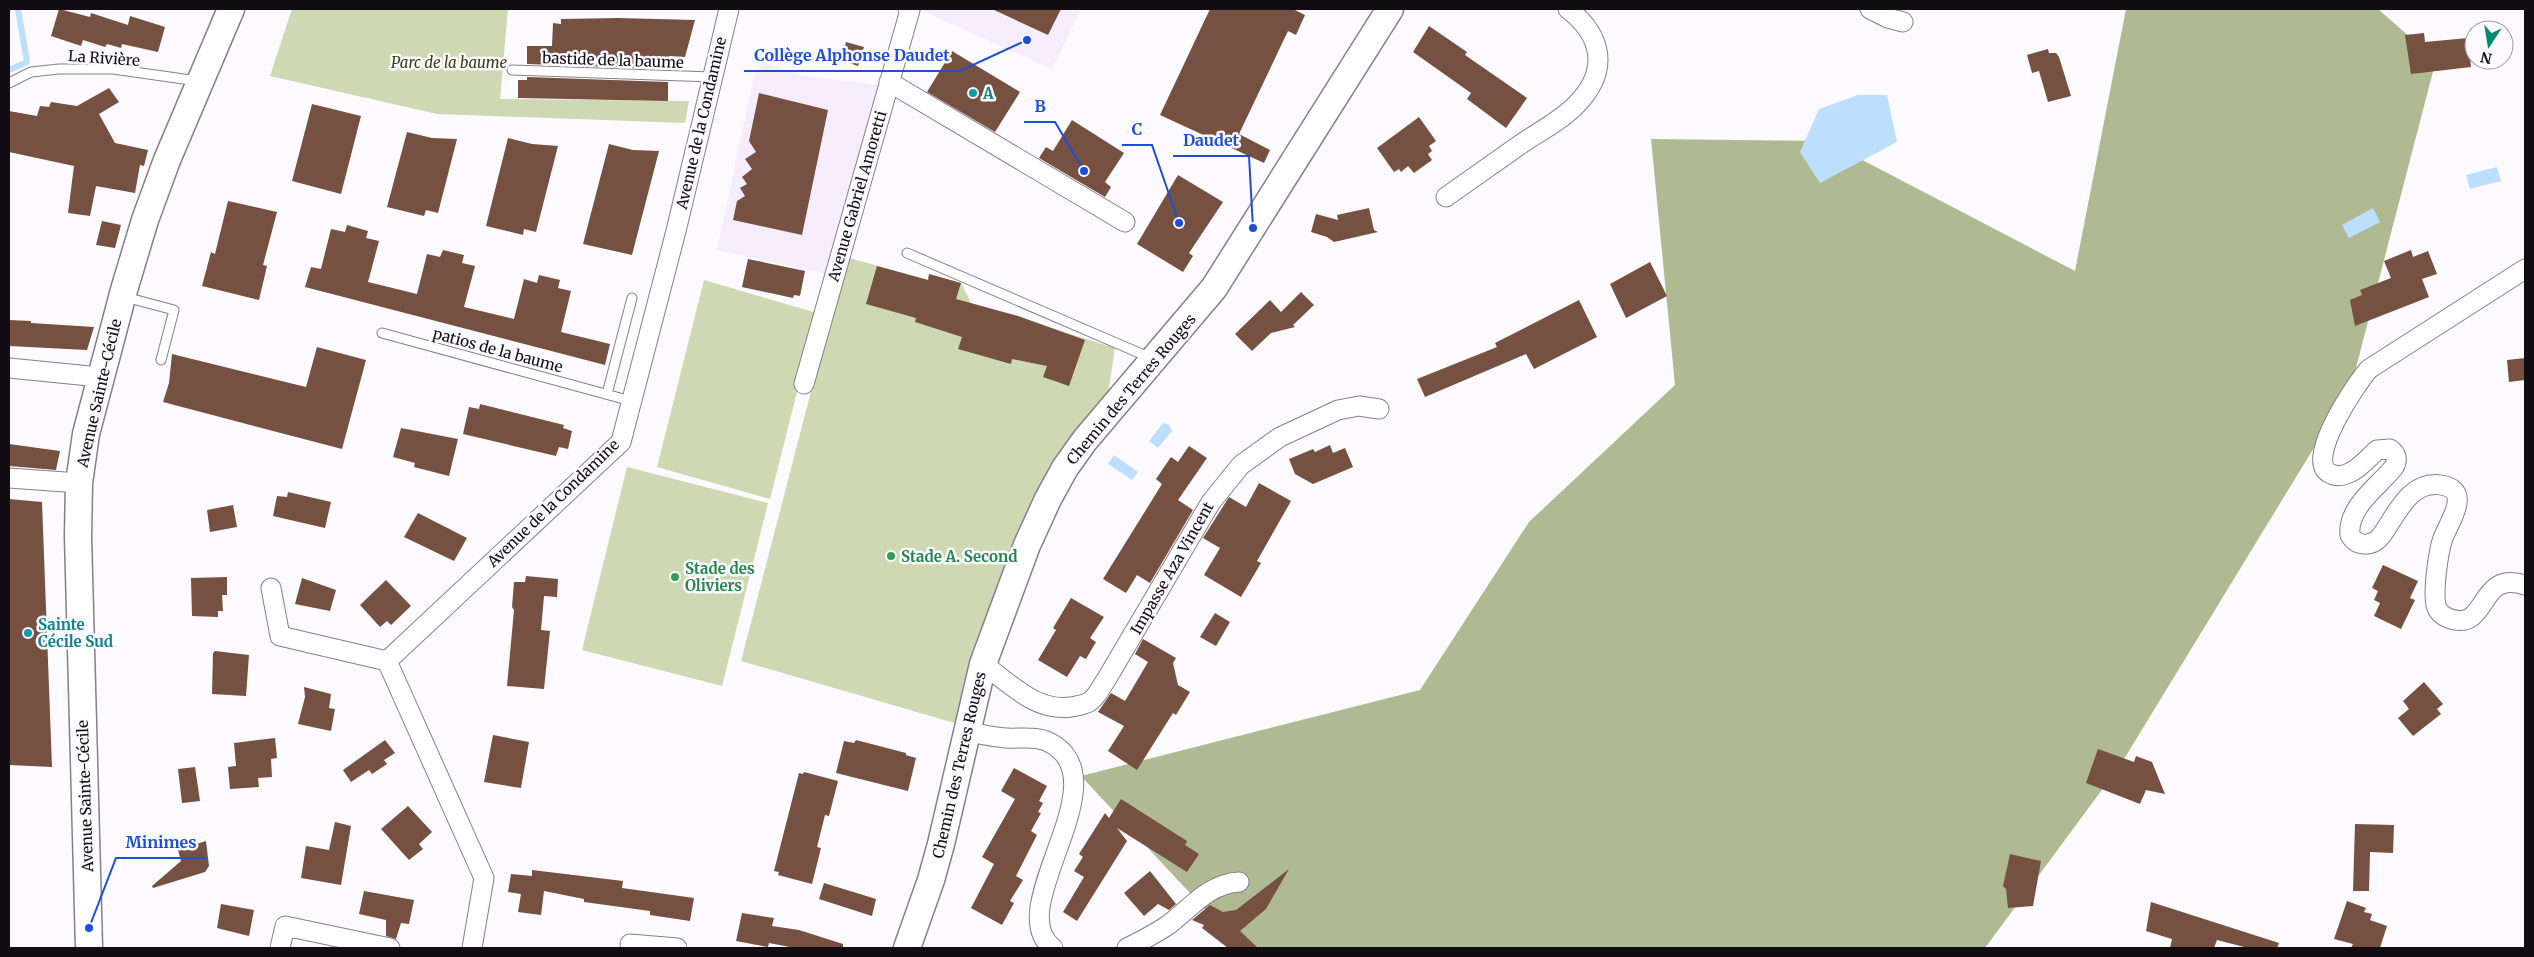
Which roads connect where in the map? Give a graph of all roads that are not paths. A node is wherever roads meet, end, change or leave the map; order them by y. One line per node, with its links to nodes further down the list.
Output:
1 (231, 9): 10 (main road, Avenue Sainte-Cécile)
2 (729, 9): 9 (street, Avenue de la Condamine)
3 (908, 9): 11 (street, Avenue Gabriel Amoretti)
4 (1390, 9): 20 (main road, Chemin des Terres Rouges)
5 (1568, 9): 13 (street)
6 (1870, 9): 7 (street)
7 (1902, 22)
8 (512, 70): 9 (lane, bastide de la baume)
9 (712, 77): 26 (street, Avenue de la Condamine)
10 (200, 82): 12 (lane, La Rivière); 17 (main road, Avenue Sainte-Cécile)
11 (889, 82): 14 (street); 24 (street, Avenue Gabriel Amoretti)
12 (9, 83)
13 (1446, 197)
14 (1125, 222)
15 (907, 253): 20 (lane)
16 (2525, 269): 30 (street)
17 (122, 296): 21 (lane); 23 (main road, Avenue Sainte-Cécile)
18 (632, 298): 25 (lane)
19 (382, 333): 25 (lane, patios de la baume)
20 (1153, 359): 33 (main road, Chemin des Terres Rouges)
21 (161, 360)
22 (9, 368): 23 (street)
23 (100, 378): 29 (main road, Avenue Sainte-Cécile)
24 (804, 384)
25 (607, 394): 26 (lane, patios de la baume)
26 (631, 400): 32 (street, Avenue de la Condamine)
27 (1379, 409): 33 (street, Impasse Aza Vincent)
28 (9, 478): 29 (street)
29 (79, 483): 38 (main road, Avenue Sainte-Cécile)
30 (2525, 585)
31 (271, 588): 32 (street)
32 (387, 661): 41 (street)
33 (983, 664): 34 (main road, Chemin des Terres Rouges)
34 (966, 731): 43 (main road, Chemin des Terres Rouges); 44 (street)
35 (1239, 882): 45 (street)
36 (630, 944): 42 (street)
37 (364, 946): 39 (street); 40 (street)
38 (89, 948)
39 (284, 948)
40 (390, 948)
41 (472, 948)
42 (677, 948)
43 (907, 948)
44 (1052, 948)
45 (1127, 948)

